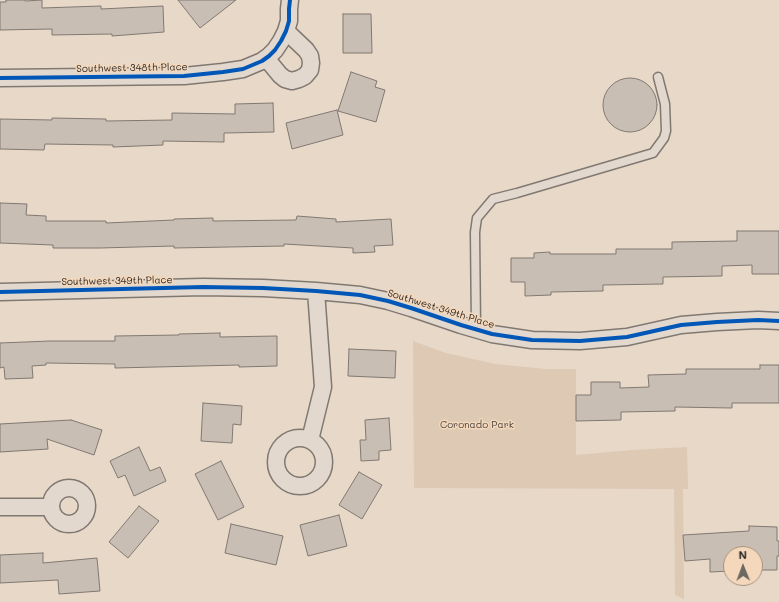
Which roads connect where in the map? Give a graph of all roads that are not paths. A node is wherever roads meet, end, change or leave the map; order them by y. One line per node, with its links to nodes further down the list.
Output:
1 (290, 0): 2 (street)
2 (286, 31): 3 (street); 3 (street)
3 (264, 59): 5 (street, Southwest 348th Place)
4 (658, 77): 9 (lane)
5 (0, 78)
6 (316, 291): 7 (street, Southwest 349th Place); 9 (street, Southwest 349th Place); 10 (street)
7 (0, 292)
8 (779, 321): 9 (street, Southwest 349th Place)
9 (476, 329)
10 (310, 440)
11 (51, 506): 12 (street)
12 (0, 507)

